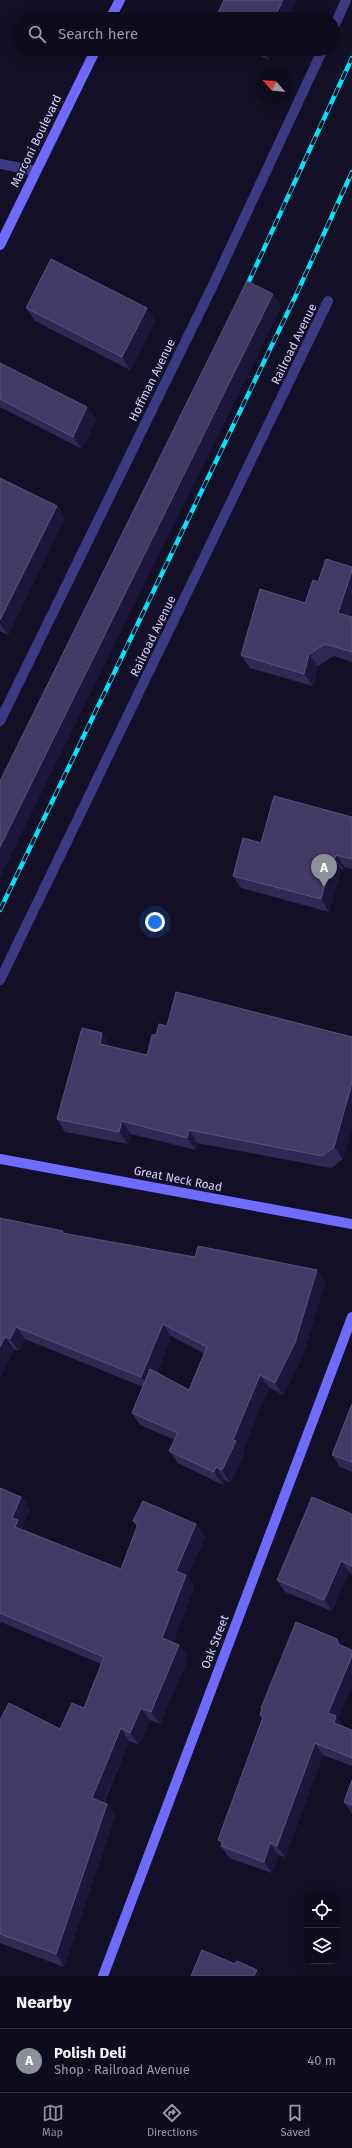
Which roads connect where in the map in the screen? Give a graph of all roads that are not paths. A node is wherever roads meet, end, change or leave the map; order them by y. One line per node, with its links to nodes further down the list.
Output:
1 (120, 0): 3 (main road)
2 (346, 0): 4 (street)
3 (114, 12)
4 (340, 13)
5 (93, 56): 8 (main road, Marconi Boulevard)
6 (321, 56): 11 (street, Hoffman Avenue)
7 (0, 164): 8 (street)
8 (36, 171): 9 (main road, Marconi Boulevard)
9 (0, 245)
10 (328, 301): 12 (street, Railroad Avenue)
11 (0, 721)
12 (0, 980)
13 (0, 1158): 14 (main road, Great Neck Road)
14 (352, 1224)
15 (352, 1318): 16 (main road, Oak Street)
16 (102, 1976)

